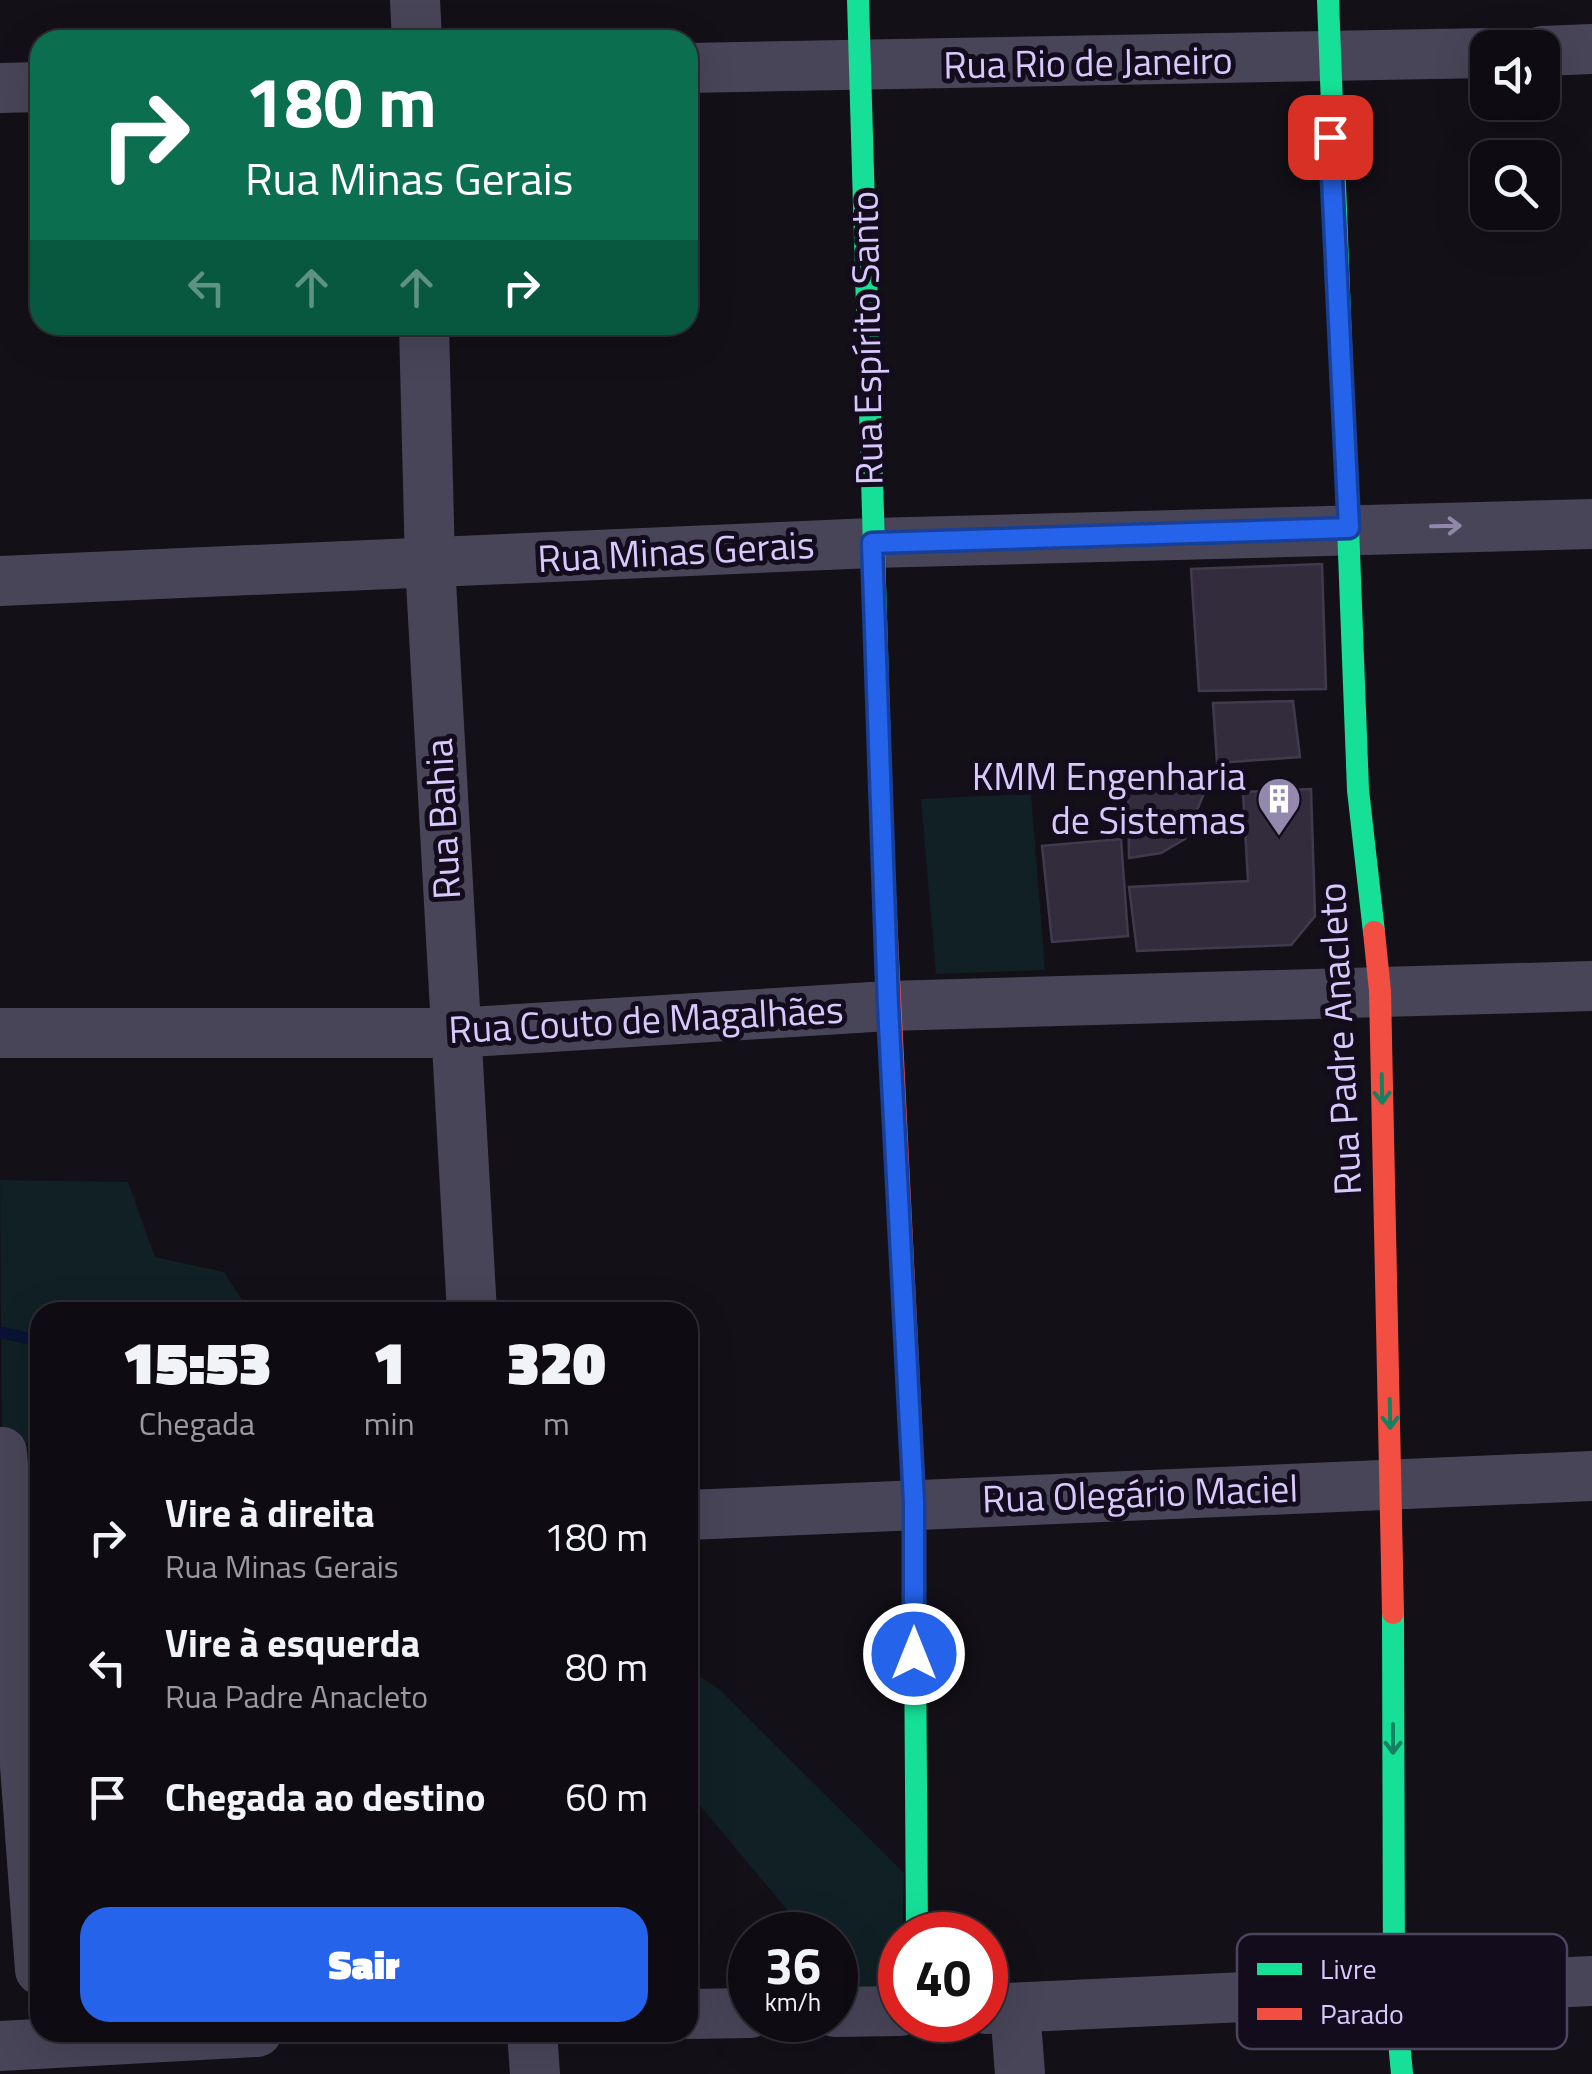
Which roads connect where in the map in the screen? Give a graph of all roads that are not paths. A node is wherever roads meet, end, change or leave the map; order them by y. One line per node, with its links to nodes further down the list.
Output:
1 (415, 0): 4 (street)
2 (858, 0): 9 (street, Rua Espírito Santo)
3 (1328, 0): 8 (street, Rua Padre Anacleto)
4 (416, 30)
5 (1592, 49): 6 (street)
6 (1560, 50)
7 (1470, 54): 8 (street, Rua Rio de Janeiro)
8 (1327, 58): 9 (street, Rua Rio de Janeiro); 15 (street, Rua Padre Anacleto)
9 (860, 67): 10 (street, Rua Rio de Janeiro); 16 (street, Rua Espírito Santo)
10 (698, 68)
11 (30, 86): 12 (street)
12 (0, 88)
13 (424, 335): 17 (street, Rua Bahia)
14 (1592, 524): 15 (street, Rua Minas Gerais, one-way to 14)
15 (1349, 528): 16 (street, Rua Minas Gerais); 20 (street, Rua Padre Anacleto)
16 (872, 543): 17 (street, Rua Minas Gerais); 21 (street, Rua Espírito Santo)
17 (430, 564): 18 (street, Rua Minas Gerais); 23 (street, Rua Bahia)
18 (0, 581)
19 (1592, 986): 20 (street, Rua Couto de Magalhães)
20 (1380, 992): 21 (street, Rua Couto de Magalhães); 27 (street, Rua Padre Anacleto, one-way to 27)
21 (888, 1006): 23 (street, Rua Couto de Magalhães); 28 (street, Rua Espírito Santo)
22 (0, 1033): 23 (street, Rua Couto de Magalhães)
23 (454, 1034): 24 (street, Rua Bahia)
24 (471, 1302)
25 (2, 1452): 30 (street)
26 (1592, 1476): 27 (street, Rua Olegário Maciel)
27 (1392, 1484): 28 (street, Rua Olegário Maciel); 32 (street, Rua Padre Anacleto, one-way to 32)
28 (914, 1502): 29 (street, Rua Olegário Maciel); 31 (street, Rua Espírito Santo)
29 (698, 1514)
30 (30, 1834)
31 (917, 1912)
32 (1394, 1934)
33 (1592, 1980): 34 (street)
34 (1567, 1981)
35 (1237, 1995): 36 (street)
36 (1008, 2009)
37 (728, 2013): 38 (street)
38 (698, 2014)
39 (1008, 2035): 45 (street)
40 (126, 2042): 42 (street)
41 (533, 2042): 44 (street)
42 (34, 2049)
43 (1400, 2049): 46 (street, Rua Padre Anacleto)
44 (535, 2074)
45 (1020, 2074)
46 (1402, 2074)

